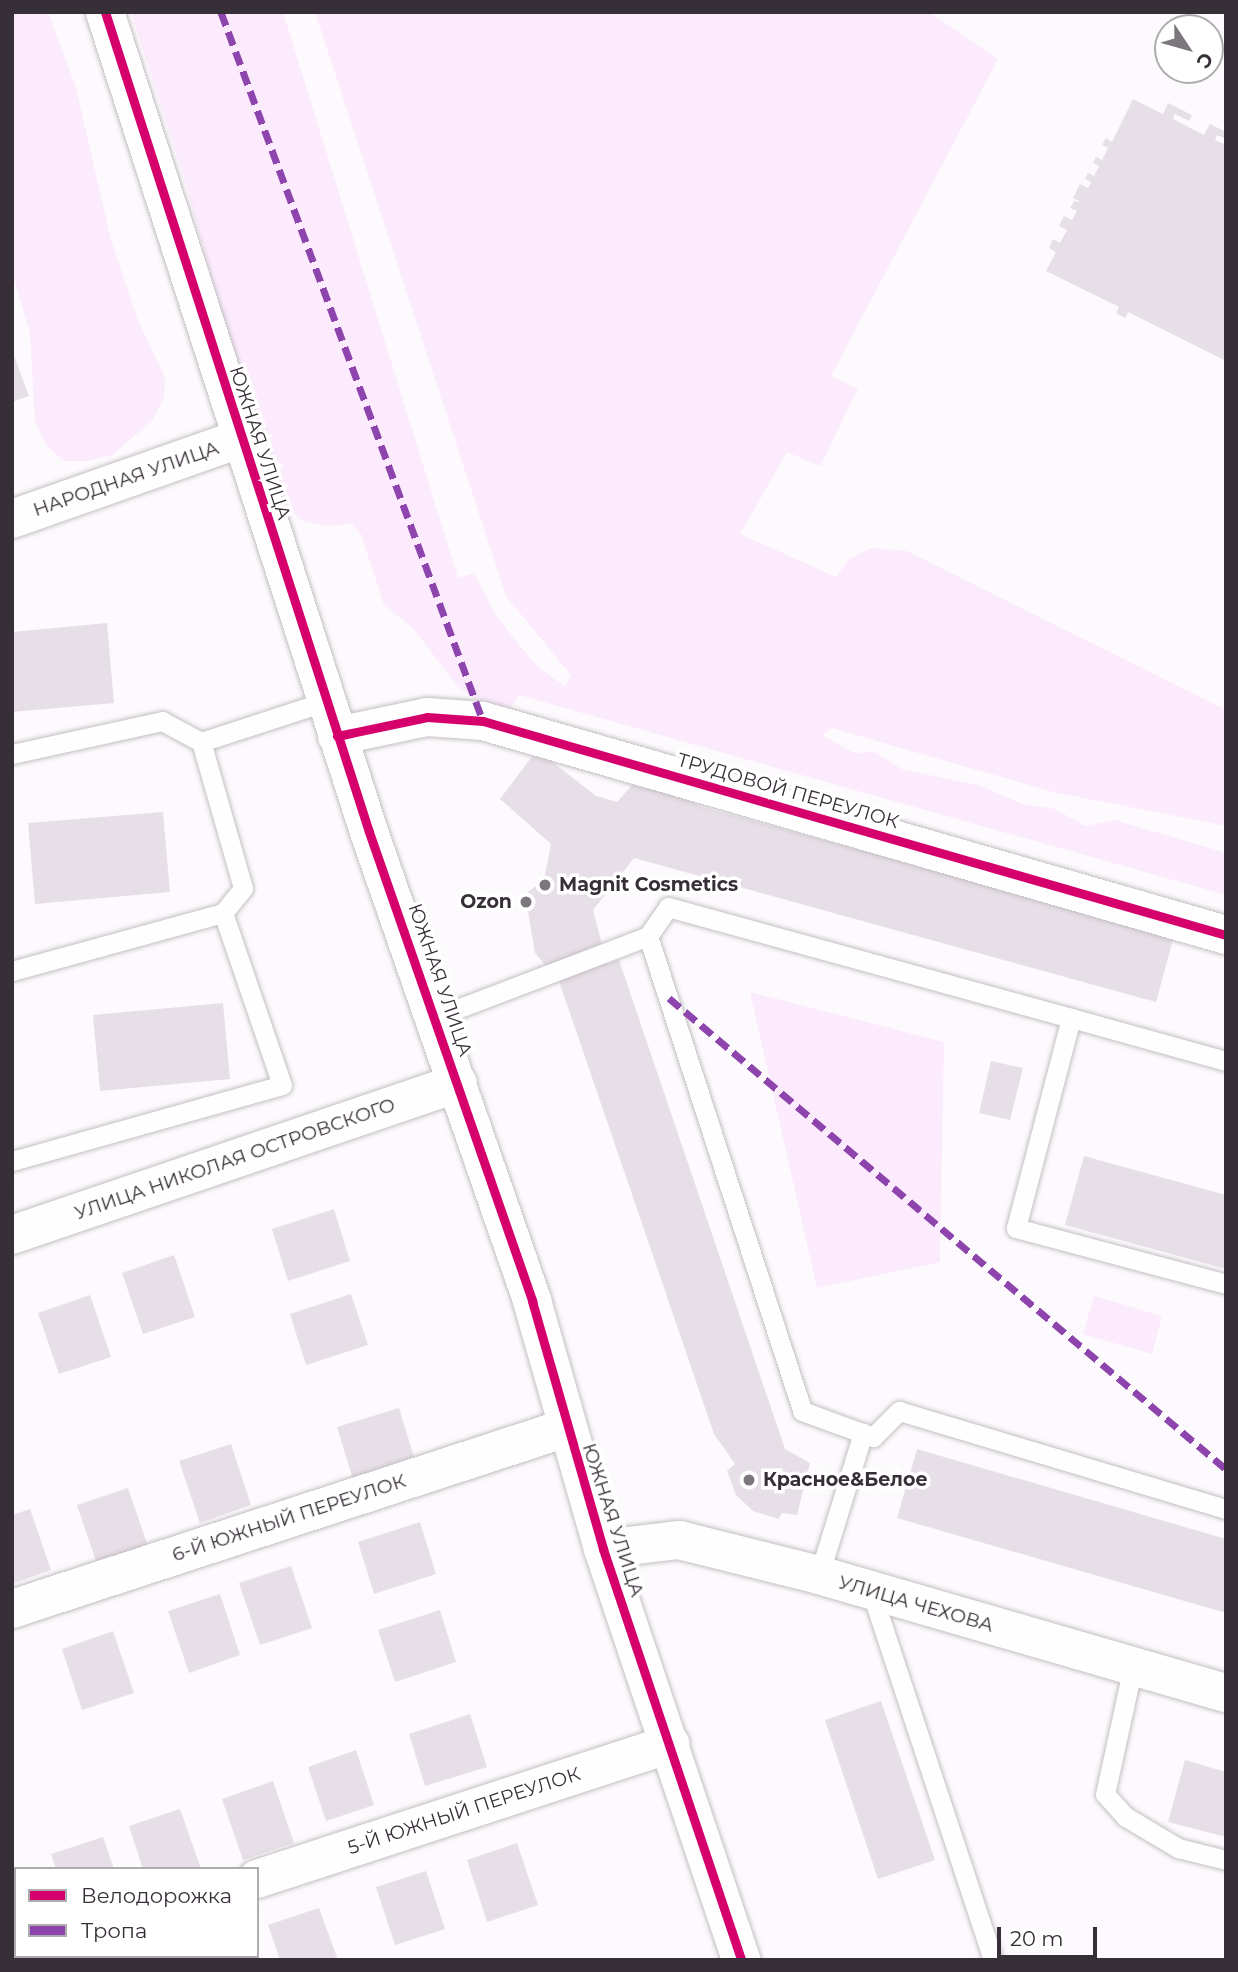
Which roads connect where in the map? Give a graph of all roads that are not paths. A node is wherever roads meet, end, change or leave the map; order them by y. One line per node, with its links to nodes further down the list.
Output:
1 (105, 12): 2 (street, ЮЖНАЯ УЛИЦА)
2 (239, 439): 3 (street, НАРОДНАЯ УЛИЦА); 4 (street, ЮЖНАЯ УЛИЦА)
3 (12, 519)
4 (332, 719): 5 (lane); 9 (street, ТРУДОВОЙ ПЕРЕУЛОК); 11 (street, ЮЖНАЯ УЛИЦА)
5 (201, 742): 6 (lane); 7 (lane)
6 (12, 754)
7 (223, 913): 10 (lane); 15 (lane)
8 (648, 936): 11 (lane); 12 (lane); 19 (lane)
9 (1226, 936)
10 (12, 971)
11 (436, 1017): 14 (street, ЮЖНАЯ УЛИЦА)
12 (1071, 1018): 13 (lane); 17 (lane)
13 (1226, 1061)
14 (458, 1083): 16 (street, УЛИЦА НИКОЛАЯ ОСТРОВСКОГО); 18 (street, ЮЖНАЯ УЛИЦА)
15 (12, 1161)
16 (12, 1235)
17 (1226, 1284)
18 (566, 1429): 21 (street, ЮЖНАЯ УЛИЦА); 24 (street, 6-Й ЮЖНЫЙ ПЕРЕУЛОК)
19 (863, 1433): 20 (lane); 22 (lane)
20 (1226, 1509)
21 (603, 1549): 22 (street, УЛИЦА ЧЕХОВА); 27 (street, ЮЖНАЯ УЛИЦА)
22 (819, 1576): 23 (street, УЛИЦА ЧЕХОВА)
23 (871, 1591): 25 (street, УЛИЦА ЧЕХОВА); 31 (lane)
24 (12, 1609)
25 (1133, 1666): 26 (street, УЛИЦА ЧЕХОВА); 28 (lane)
26 (1226, 1693)
27 (671, 1744): 29 (street, 5-Й ЮЖНЫЙ ПЕРЕУЛОК); 30 (street, ЮЖНАЯ УЛИЦА)
28 (1226, 1860)
29 (259, 1878)
30 (741, 1960)
31 (993, 1960)

